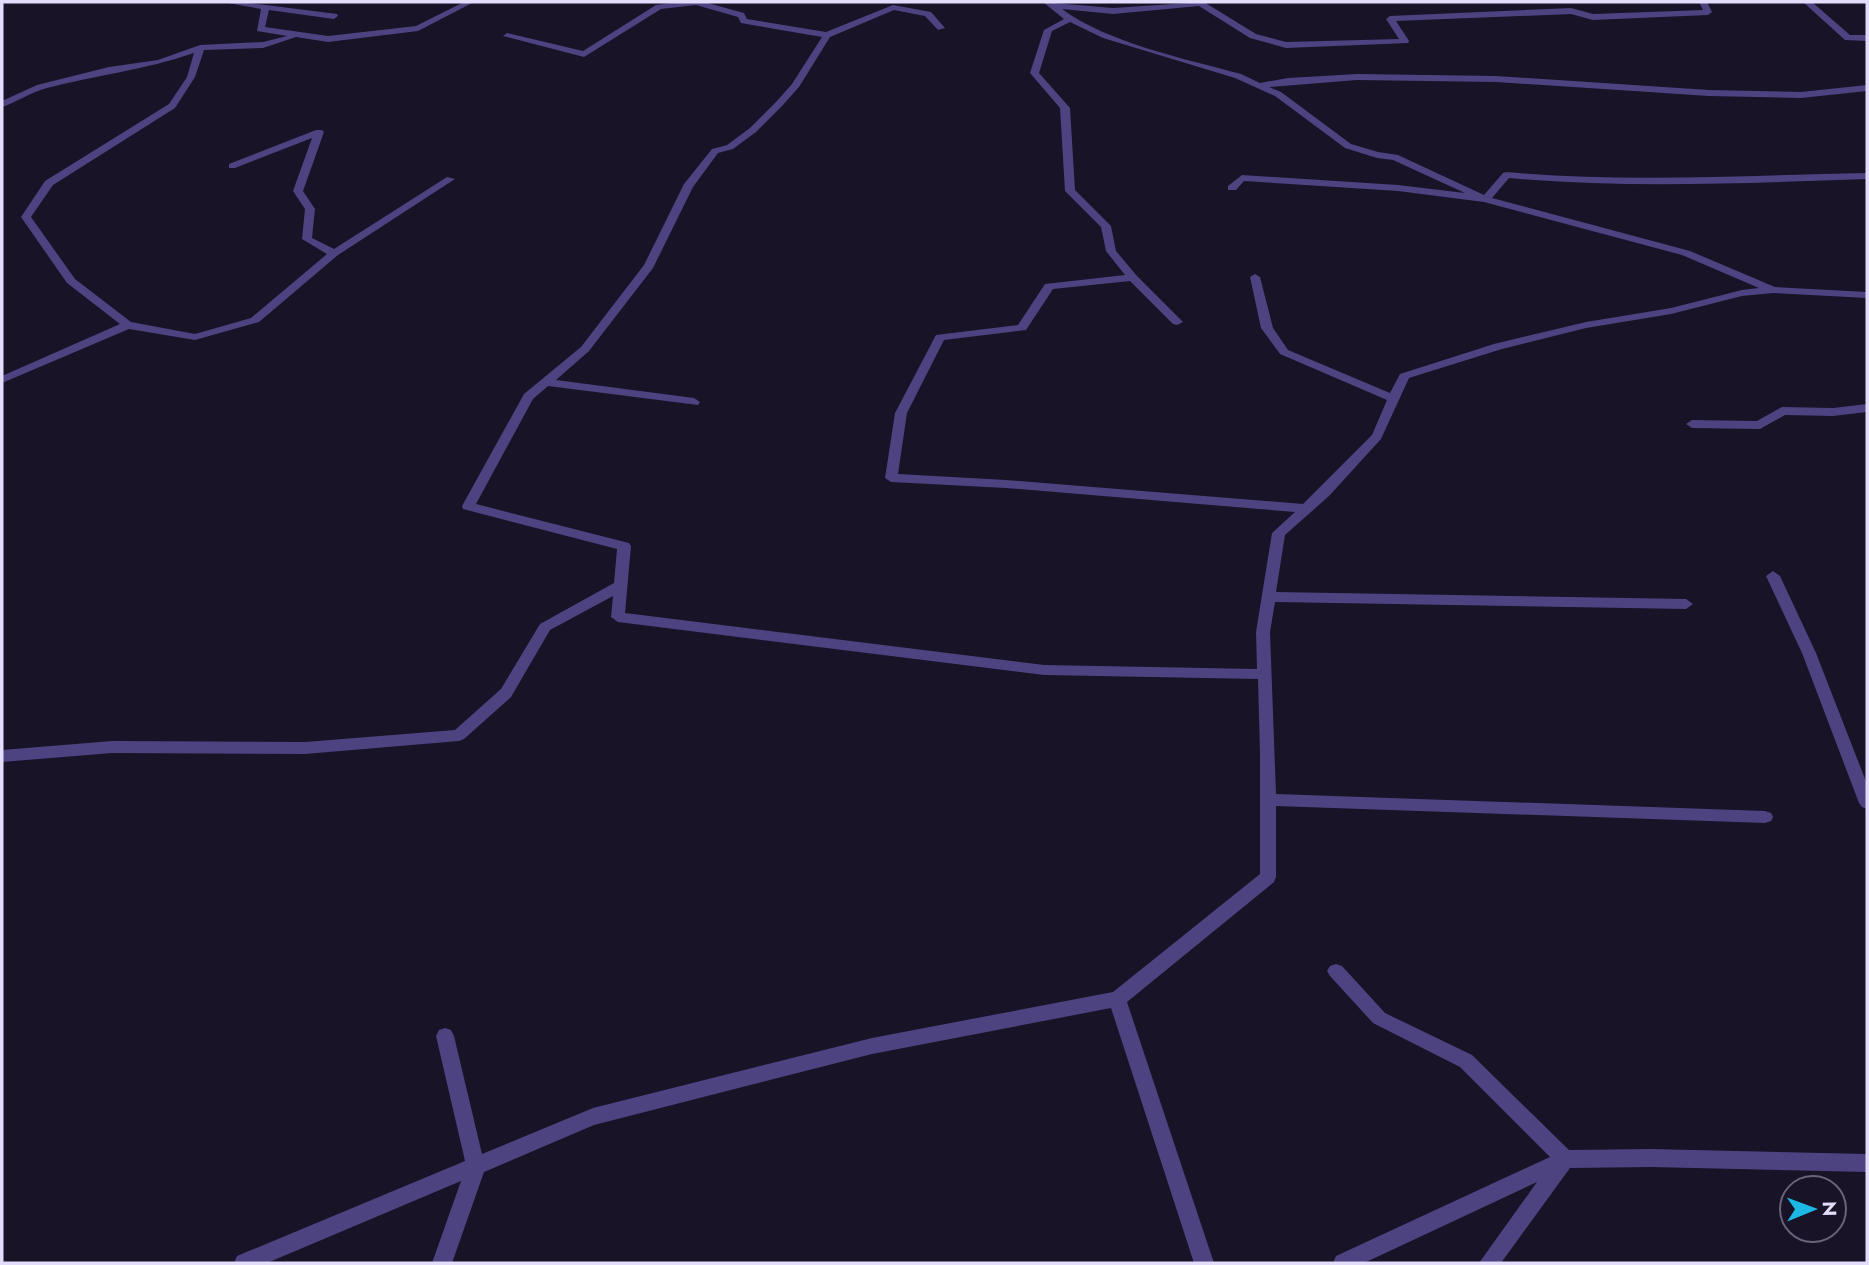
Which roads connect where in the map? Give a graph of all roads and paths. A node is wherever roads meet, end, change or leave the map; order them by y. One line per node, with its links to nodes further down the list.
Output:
1 (226, 2): 11 (street)
2 (470, 2): 17 (street)
3 (696, 2): 18 (street); 19 (street)
4 (1107, 2): 12 (street)
5 (1200, 2): 12 (street); 13 (street)
6 (1572, 2): 13 (street)
7 (1703, 2): 13 (street)
8 (1807, 2): 20 (street)
9 (898, 4): 16 (street); 18 (street)
10 (1049, 4): 12 (street); 15 (street)
11 (265, 8): 14 (street); 17 (street)
12 (1100, 10)
13 (1581, 14)
14 (334, 16)
15 (1070, 19): 22 (street); 32 (street)
16 (941, 28)
17 (299, 34): 21 (street)
18 (827, 35): 38 (street)
19 (507, 36)
20 (1867, 38)
21 (200, 48): 24 (street); 36 (street)
22 (1260, 86): 23 (street); 29 (street)
23 (1867, 88)
24 (2, 104)
25 (232, 166): 30 (street)
26 (1867, 176): 29 (street)
27 (450, 180): 30 (street)
28 (1232, 188): 29 (street)
29 (1485, 199): 33 (street)
30 (334, 253): 36 (street)
31 (1255, 277): 39 (street)
32 (1133, 278): 35 (street); 43 (street)
33 (1773, 290): 34 (street); 39 (street)
34 (1867, 295)
35 (1177, 322)
36 (128, 325): 37 (street)
37 (2, 380)
38 (547, 382): 40 (street); 45 (street)
39 (1394, 399): 43 (street)
40 (694, 402)
41 (1867, 408): 42 (street)
42 (1692, 424)
43 (1307, 509): 46 (street)
44 (1773, 576): 51 (street)
45 (620, 586): 48 (street); 49 (street)
46 (1268, 597): 47 (street); 48 (street)
47 (1686, 604)
48 (1265, 674): 50 (street)
49 (2, 756)
50 (1269, 800): 52 (street); 54 (street)
51 (1867, 803)
52 (1765, 817)
53 (1336, 971): 56 (street)
54 (1117, 999): 58 (street); 61 (street)
55 (445, 1036): 58 (street)
56 (1564, 1159): 57 (street); 62 (street); 63 (street)
57 (1867, 1163)
58 (476, 1167): 59 (street); 60 (street)
59 (244, 1263)
60 (442, 1263)
61 (1204, 1263)
62 (1343, 1263)
63 (1489, 1263)

